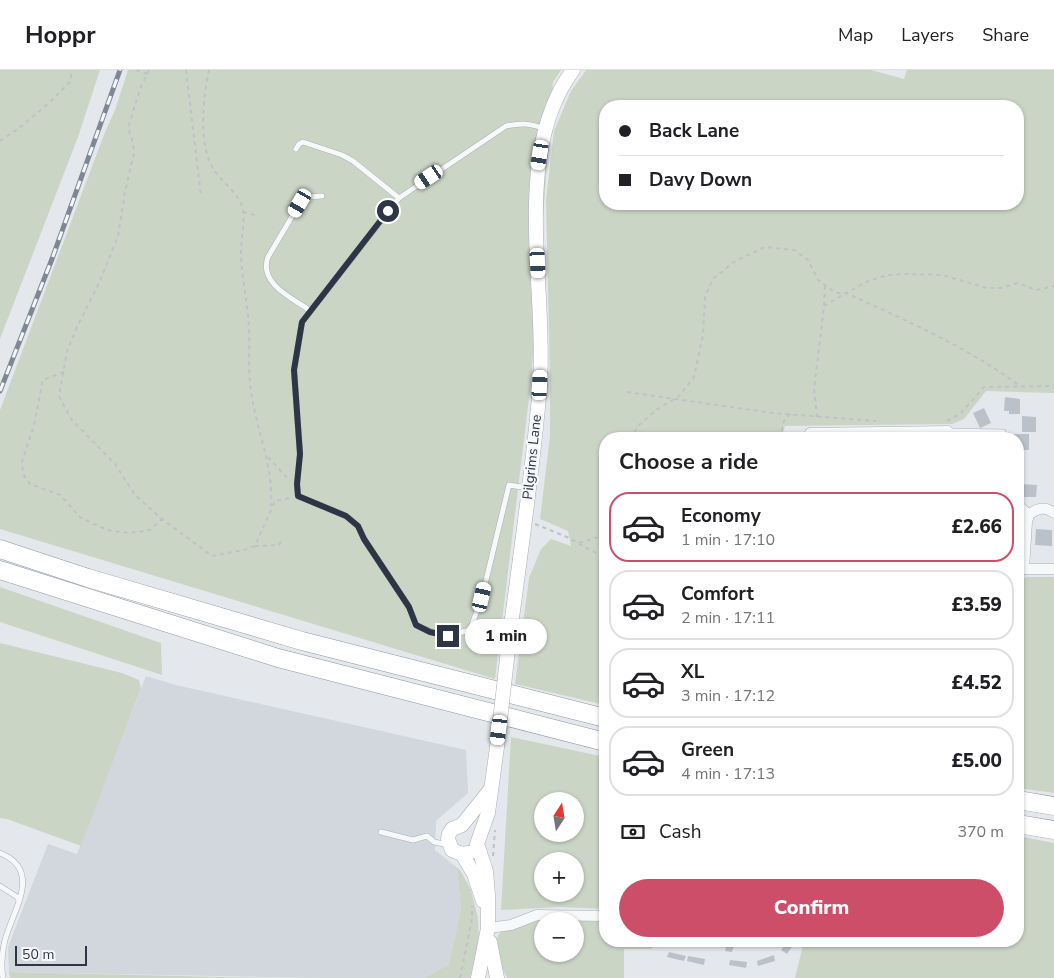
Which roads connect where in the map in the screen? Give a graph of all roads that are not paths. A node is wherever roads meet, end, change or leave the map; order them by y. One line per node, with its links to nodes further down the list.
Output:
1 (573, 70): 2 (main road, Pilgrims Lane)
2 (545, 129): 5 (lane); 10 (main road, Pilgrims Lane)
3 (296, 149): 5 (lane)
4 (322, 196): 6 (lane)
5 (399, 198): 6 (lane)
6 (311, 311): 10 (lane)
7 (945, 427): 8 (street); 9 (lane)
8 (912, 432)
9 (1003, 432)
10 (529, 488): 21 (main road, Pilgrims Lane, bridge)
11 (1024, 510): 13 (street)
12 (1054, 513): 13 (street)
13 (1029, 515): 14 (street)
14 (1024, 546)
15 (0, 549): 19 (highway)
16 (1024, 569): 17 (street)
17 (1054, 569)
18 (0, 570): 20 (highway)
19 (599, 716)
20 (599, 740)
21 (490, 790): 24 (main road); 28 (main road, Pilgrims Lane)
22 (1024, 801): 23 (highway)
23 (1054, 806)
24 (462, 825): 28 (main road); 29 (main road)
25 (1024, 825): 26 (highway)
26 (1054, 830)
27 (381, 832): 29 (lane)
28 (477, 842): 31 (main road); 35 (main road)
29 (449, 845): 31 (main road)
30 (0, 853): 33 (lane)
31 (462, 854): 35 (main road)
32 (0, 886): 33 (lane)
33 (19, 900): 36 (lane)
34 (599, 916): 35 (street)
35 (488, 928): 37 (main road); 38 (main road)
36 (2, 977)
37 (478, 978)
38 (497, 978)

